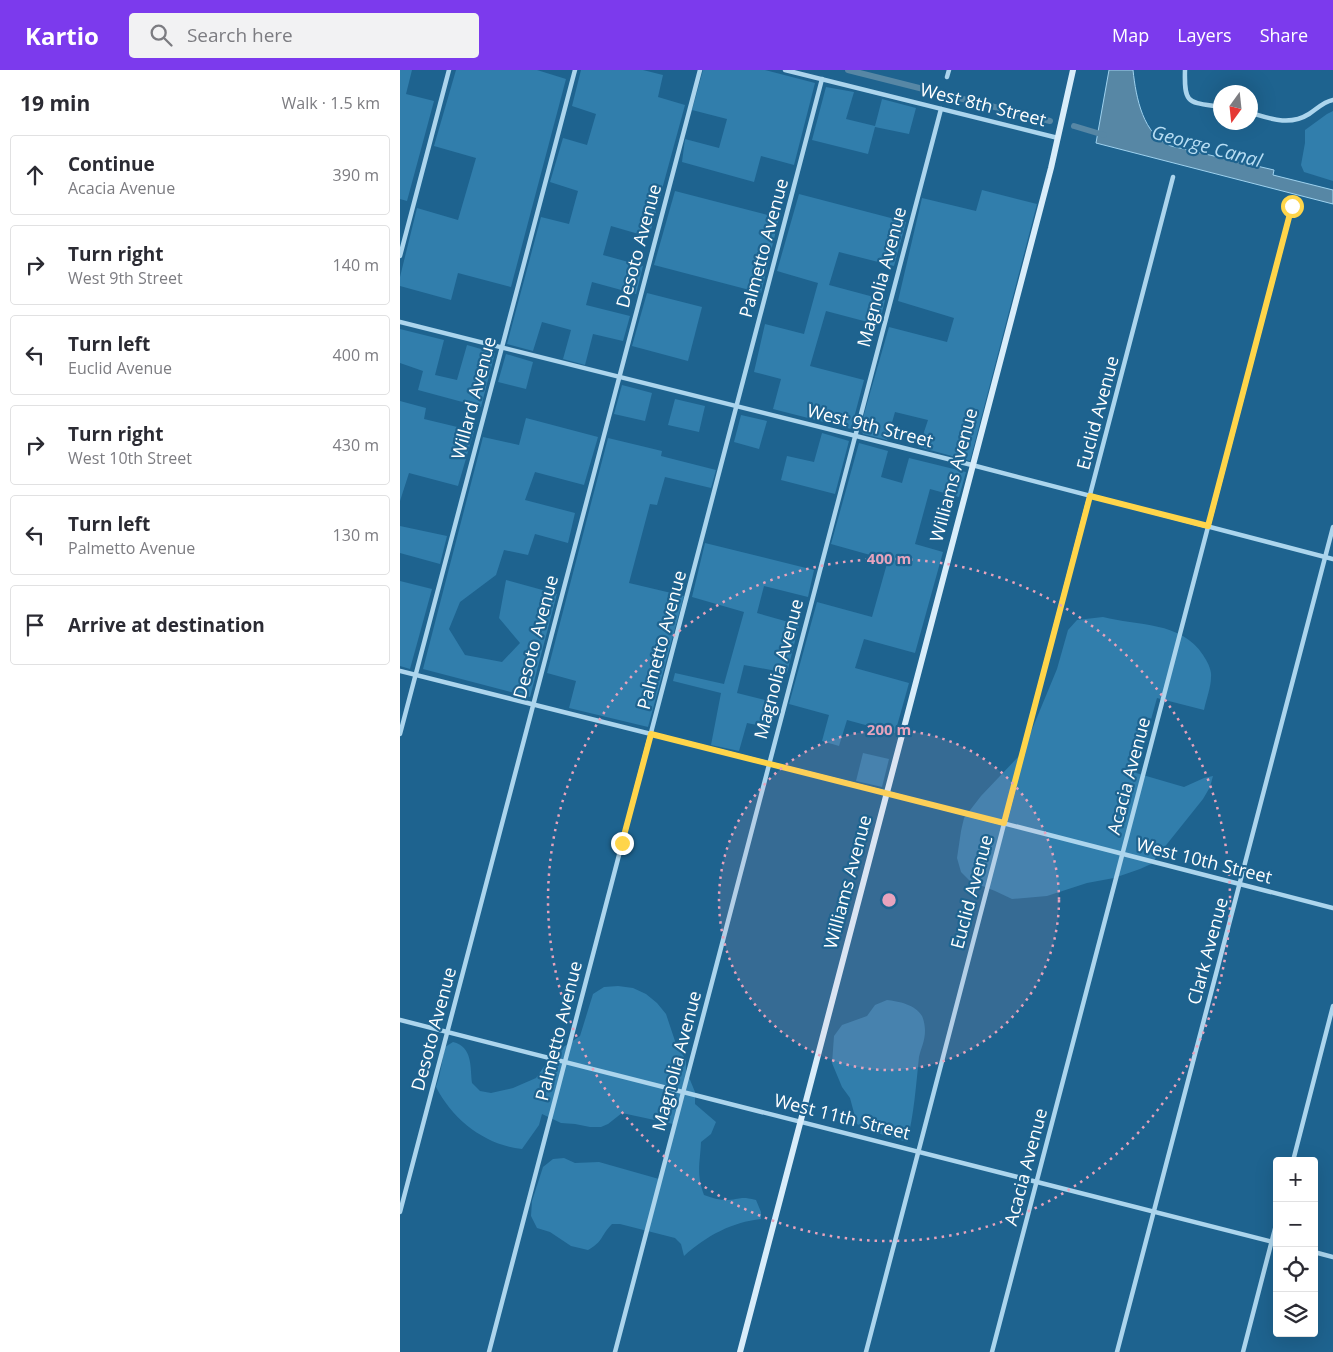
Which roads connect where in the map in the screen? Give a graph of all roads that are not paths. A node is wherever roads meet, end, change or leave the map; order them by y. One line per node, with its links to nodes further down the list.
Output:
1 (449, 70): 17 (street)
2 (575, 70): 19 (street, Willard Avenue)
3 (700, 70): 20 (street, Desoto Avenue)
4 (785, 70): 9 (street, West 8th Street)
5 (949, 70): 8 (street)
6 (1073, 70): 14 (street, Williams Avenue)
7 (1186, 70): 11 (street)
8 (948, 77)
9 (822, 79): 12 (street, West 8th Street); 21 (street, Palmetto Avenue)
10 (1333, 100): 13 (street)
11 (1213, 106)
12 (941, 109): 14 (street, West 8th Street); 22 (street, Magnolia Avenue)
13 (1258, 115)
14 (1058, 138): 23 (street, Williams Avenue)
15 (1174, 177): 24 (street, Euclid Avenue)
16 (1292, 206): 25 (street, Acacia Avenue)
17 (400, 256)
18 (400, 322): 19 (street, West 9th Street)
19 (502, 347): 20 (street, West 9th Street); 30 (street, Willard Avenue)
20 (619, 377): 21 (street, West 9th Street); 31 (street, Desoto Avenue)
21 (737, 406): 22 (street, West 9th Street); 33 (street, Palmetto Avenue)
22 (855, 436): 23 (street, West 9th Street); 34 (street, Magnolia Avenue)
23 (972, 465): 24 (street, West 9th Street); 35 (street, Williams Avenue)
24 (1090, 496): 25 (street, West 9th Street); 36 (street, Euclid Avenue)
25 (1208, 526): 27 (street, West 9th Street); 37 (street, Acacia Avenue)
26 (1333, 527): 27 (street, Clark Avenue)
27 (1325, 557): 28 (street, West 9th Street); 38 (street, Clark Avenue)
28 (1333, 559)
29 (400, 671): 30 (street, West 10th Street)
30 (415, 675): 31 (street, West 10th Street); 32 (street, Willard Avenue)
31 (533, 704): 33 (street, West 10th Street); 42 (street, Desoto Avenue)
32 (400, 734)
33 (651, 734): 34 (street, West 10th Street); 43 (street, Palmetto Avenue)
34 (769, 764): 35 (street, West 10th Street); 44 (street, Magnolia Avenue)
35 (886, 793): 36 (street, West 10th Street); 45 (street, Williams Avenue)
36 (1004, 823): 37 (street, West 10th Street); 46 (street, Euclid Avenue)
37 (1122, 854): 38 (street, West 10th Street); 48 (street, Acacia Avenue)
38 (1240, 884): 39 (street, West 10th Street); 49 (street, Clark Avenue)
39 (1333, 908)
40 (1333, 1006): 47 (street)
41 (400, 1020): 42 (street, West 11th Street)
42 (447, 1032): 43 (street, West 11th Street); 50 (street, Desoto Avenue)
43 (565, 1062): 44 (street, West 11th Street); 55 (street, Palmetto Avenue)
44 (683, 1091): 45 (street, West 11th Street); 56 (street, Magnolia Avenue)
45 (801, 1120): 46 (street, West 11th Street); 57 (street, Williams Avenue)
46 (918, 1150): 48 (street, West 11th Street); 58 (street, Euclid Avenue)
47 (1293, 1157)
48 (1036, 1181): 49 (street, West 11th Street); 59 (street, Acacia Avenue)
49 (1154, 1211): 51 (street, West 11th Street); 60 (street, Clark Avenue)
50 (400, 1212)
51 (1273, 1242)
52 (1273, 1245): 61 (street)
53 (1318, 1253): 54 (street)
54 (1333, 1257)
55 (489, 1352)
56 (614, 1352)
57 (740, 1352)
58 (866, 1352)
59 (992, 1352)
60 (1117, 1352)
61 (1242, 1352)

